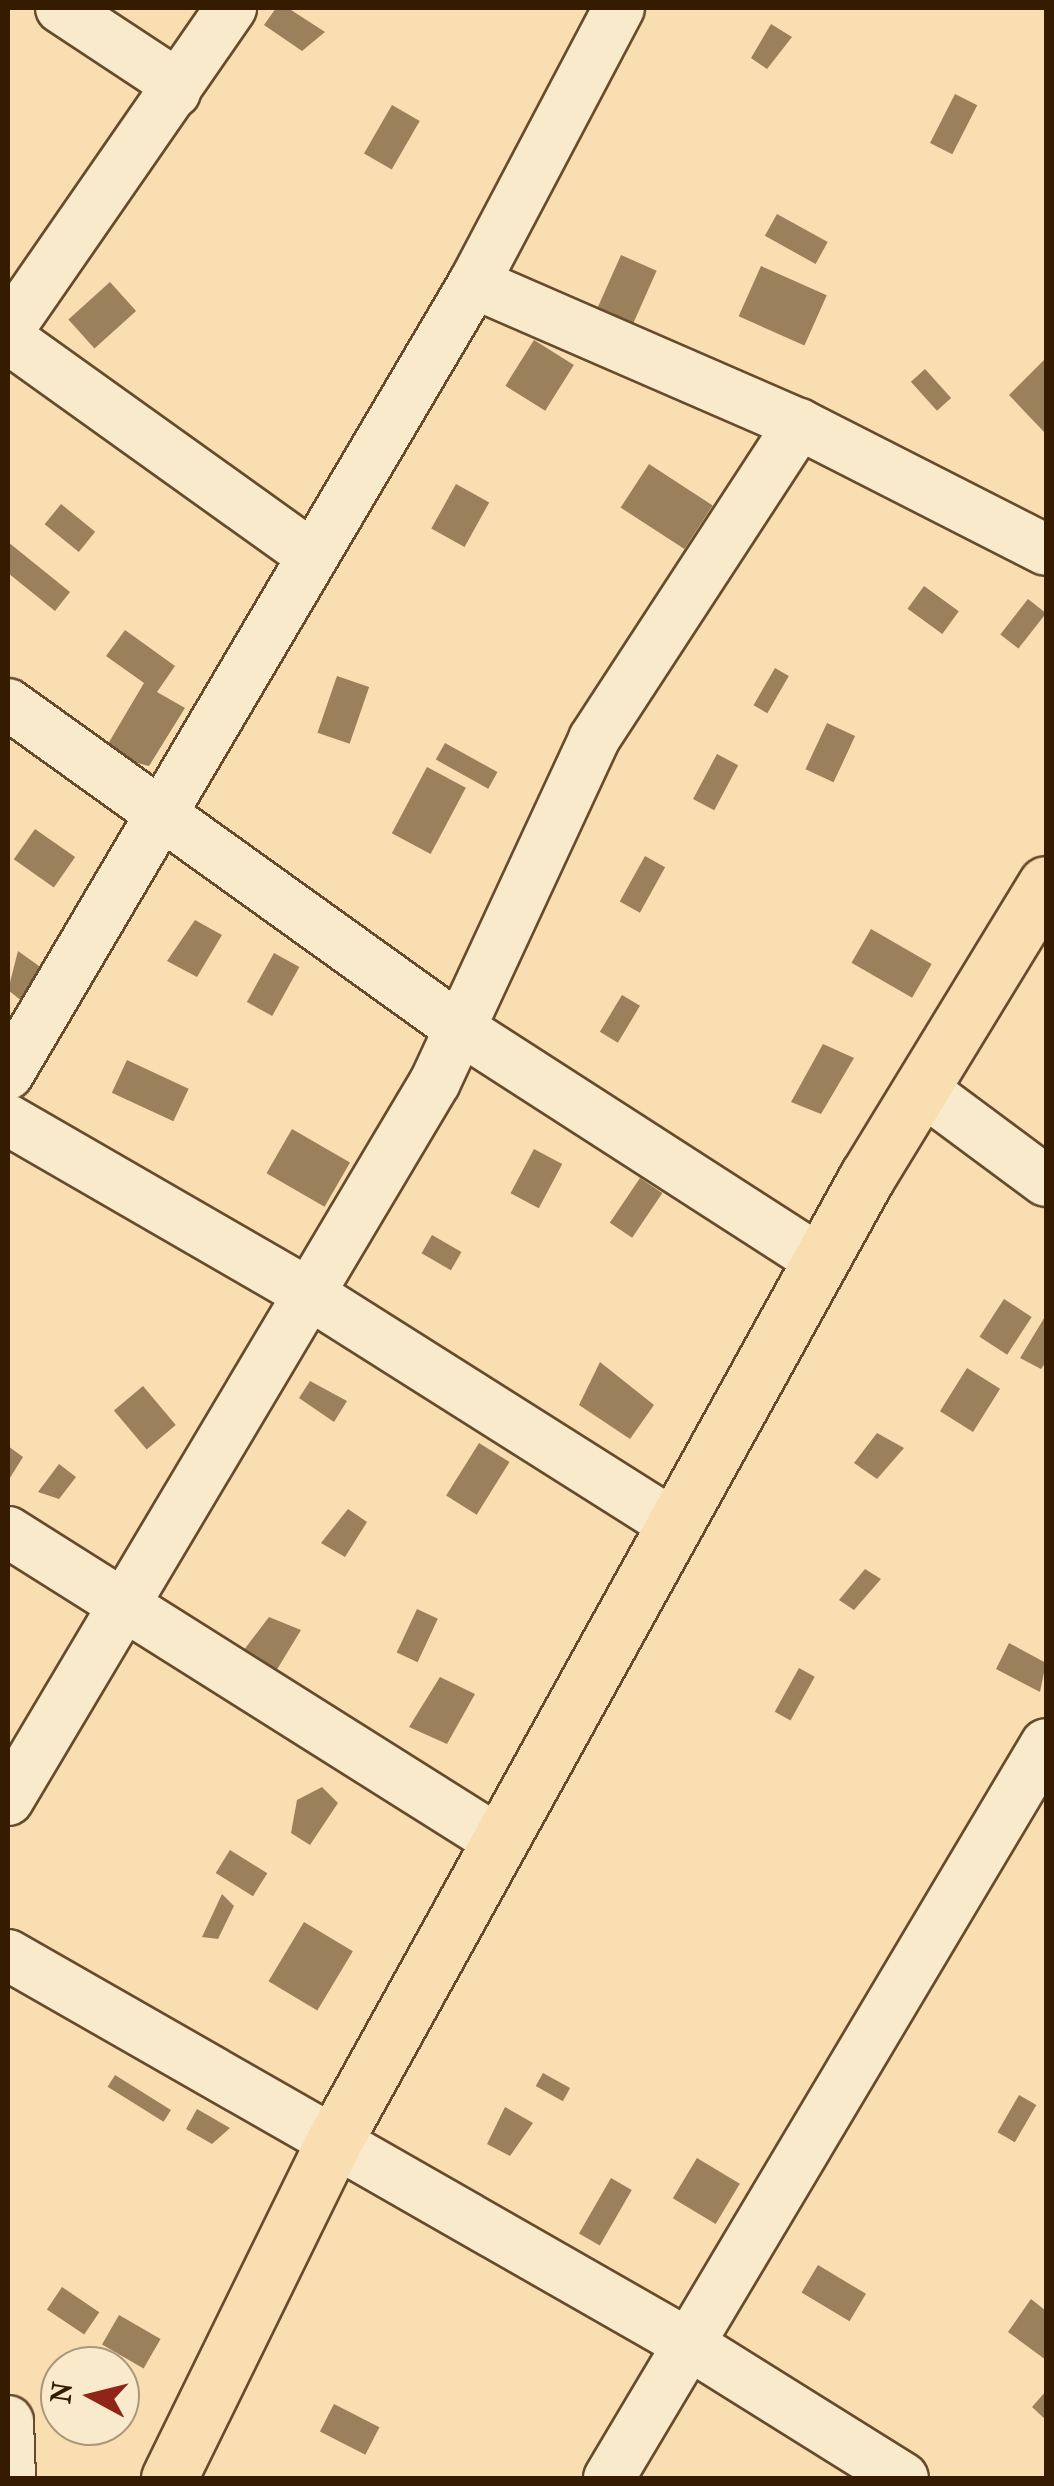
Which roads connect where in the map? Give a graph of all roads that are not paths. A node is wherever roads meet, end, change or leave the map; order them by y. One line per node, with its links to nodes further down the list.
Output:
1 (61, 8): 4 (street)
2 (231, 8): 4 (street)
3 (619, 8): 5 (street)
4 (175, 92): 6 (street)
5 (474, 282): 8 (street); 10 (street)
6 (8, 330)
7 (8, 338): 10 (street)
8 (799, 424): 9 (street); 14 (street)
9 (1046, 550)
10 (312, 556): 12 (street)
11 (8, 704): 12 (street)
12 (159, 817): 14 (street); 15 (street)
13 (1046, 884): 16 (main road)
14 (462, 1030): 19 (street); 20 (street)
15 (8, 1074)
16 (922, 1089): 18 (street); 19 (main road)
17 (8, 1120): 20 (street)
18 (1046, 1181)
19 (820, 1260): 21 (main road)
20 (306, 1292): 21 (street); 23 (street)
21 (675, 1525): 26 (main road)
22 (8, 1532): 23 (street)
23 (120, 1606): 25 (street); 26 (street)
24 (1046, 1744): 29 (street)
25 (8, 1800)
26 (500, 1842): 28 (main road)
27 (8, 1956): 28 (street)
28 (333, 2143): 29 (street); 32 (main road)
29 (690, 2345): 33 (street); 34 (street)
30 (8, 2421): 31 (street)
31 (10, 2478)
32 (170, 2478)
33 (609, 2478)
34 (904, 2478)

